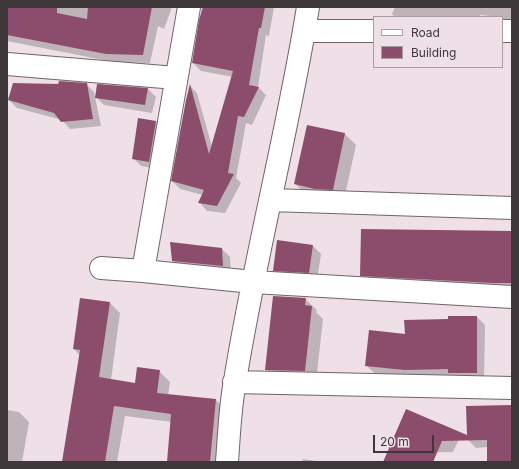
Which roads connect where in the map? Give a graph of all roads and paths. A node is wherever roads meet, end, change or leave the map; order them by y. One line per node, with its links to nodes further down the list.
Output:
1 (189, 7): 6 (street)
2 (308, 7): 3 (street)
3 (304, 31): 4 (street); 7 (street)
4 (373, 31)
5 (7, 64): 6 (street)
6 (176, 78): 10 (street)
7 (271, 200): 8 (street); 11 (street)
8 (512, 208)
9 (101, 268): 10 (street)
10 (143, 271): 11 (street)
11 (253, 282): 12 (street); 13 (street)
12 (512, 297)
13 (234, 382): 14 (street); 15 (street)
14 (512, 388)
15 (227, 462)

